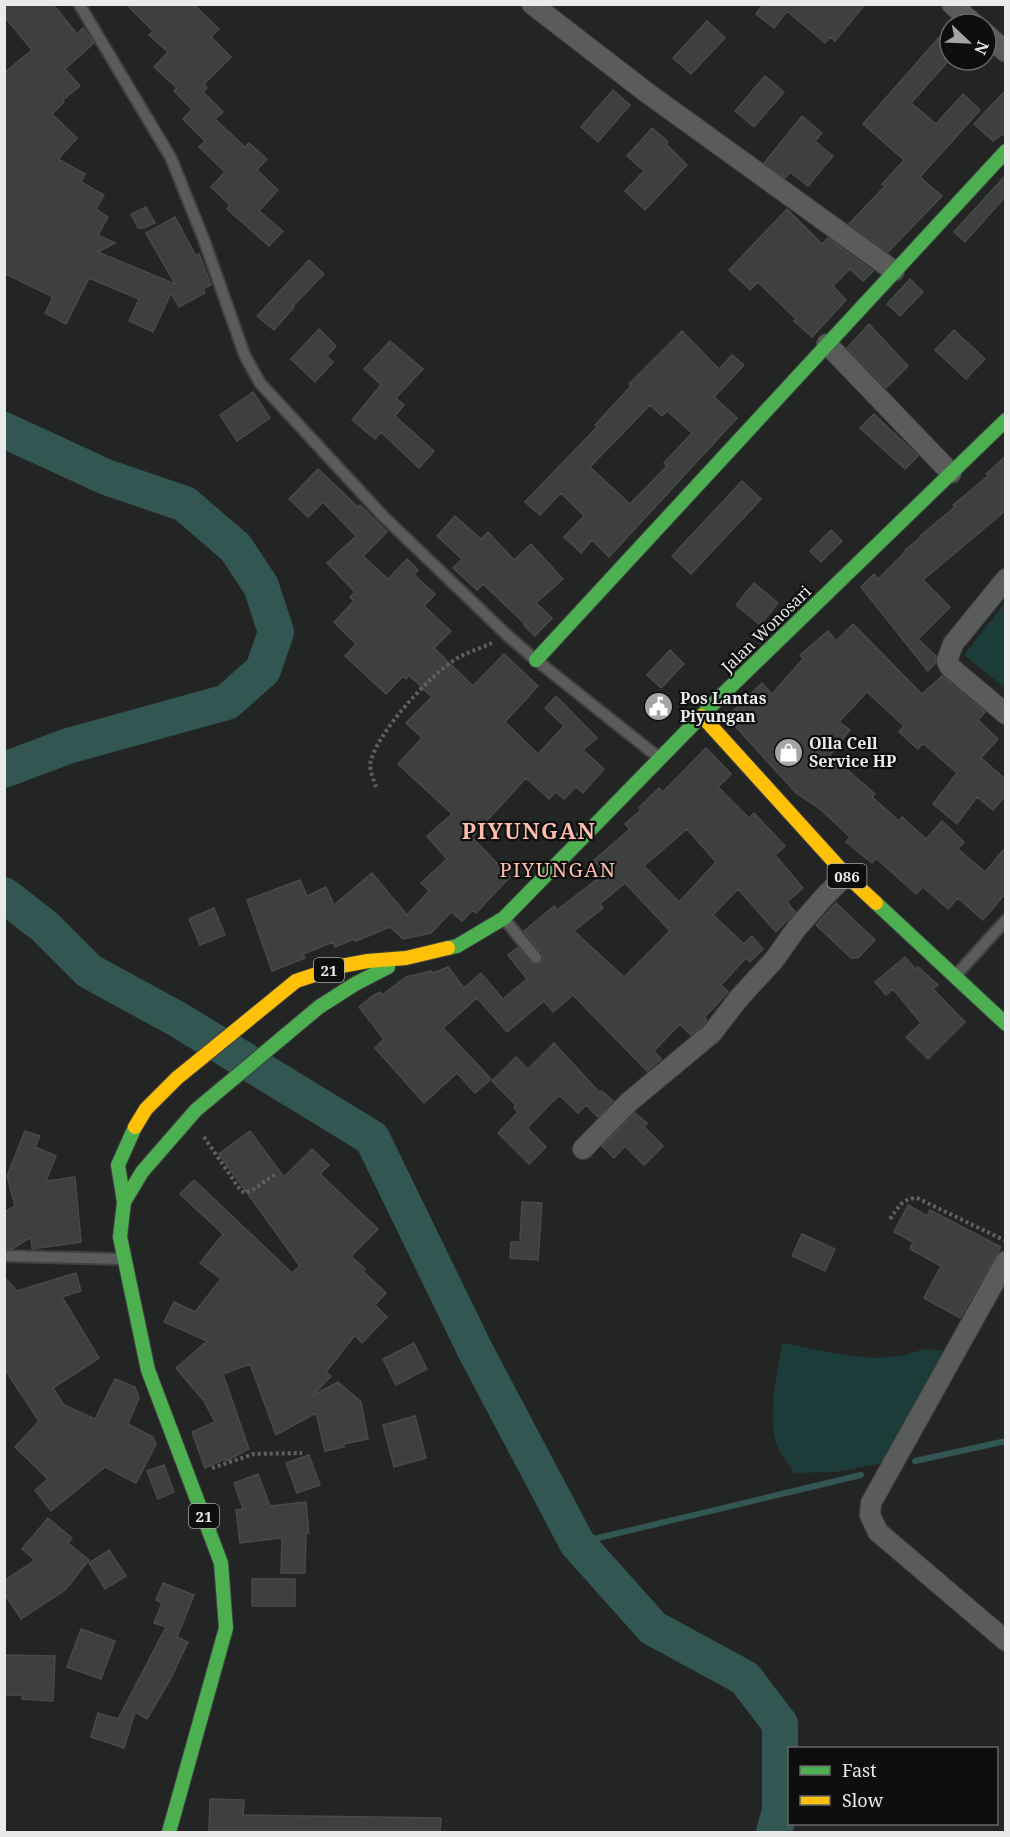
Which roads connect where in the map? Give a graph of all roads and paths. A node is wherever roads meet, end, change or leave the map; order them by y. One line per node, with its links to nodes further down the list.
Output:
1 (79, 4): 9 (lane)
2 (532, 4): 4 (street)
3 (1005, 151): 4 (main road)
4 (894, 271): 5 (main road)
5 (826, 344): 7 (street); 10 (main road)
6 (1005, 420): 7 (main road, Jalan Wonosari / 21)
7 (951, 473): 12 (main road, Jalan Wonosari / 21)
8 (1005, 579): 11 (street)
9 (508, 636): 10 (lane); 14 (path)
10 (536, 660): 13 (lane)
11 (1005, 714)
12 (702, 716): 13 (main road, Jalan Wonosari / 21); 15 (main road, 086)
13 (661, 759): 16 (main road, Jalan Wonosari / 21)
14 (376, 787)
15 (846, 875): 20 (main road, 086); 23 (street)
16 (504, 918): 18 (main road, Jalan Wonosari / 21); 19 (lane)
17 (1005, 920): 20 (lane)
18 (406, 958): 22 (main road, Jalan Wonosari / 21); 25 (main road, Jalan Wonosari / 21)
19 (536, 958)
20 (955, 976): 21 (main road, 086)
21 (1005, 1024)
22 (193, 1114): 24 (path); 25 (main road, 21)
23 (583, 1149)
24 (277, 1173)
25 (124, 1202): 29 (main road, 21)
26 (891, 1219): 27 (path)
27 (1005, 1241)
28 (4, 1256): 29 (lane)
29 (123, 1259): 32 (main road, 21)
30 (1005, 1261): 33 (street)
31 (302, 1453): 32 (path)
32 (189, 1476): 34 (main road, 21)
33 (1005, 1641)
34 (169, 1833)

